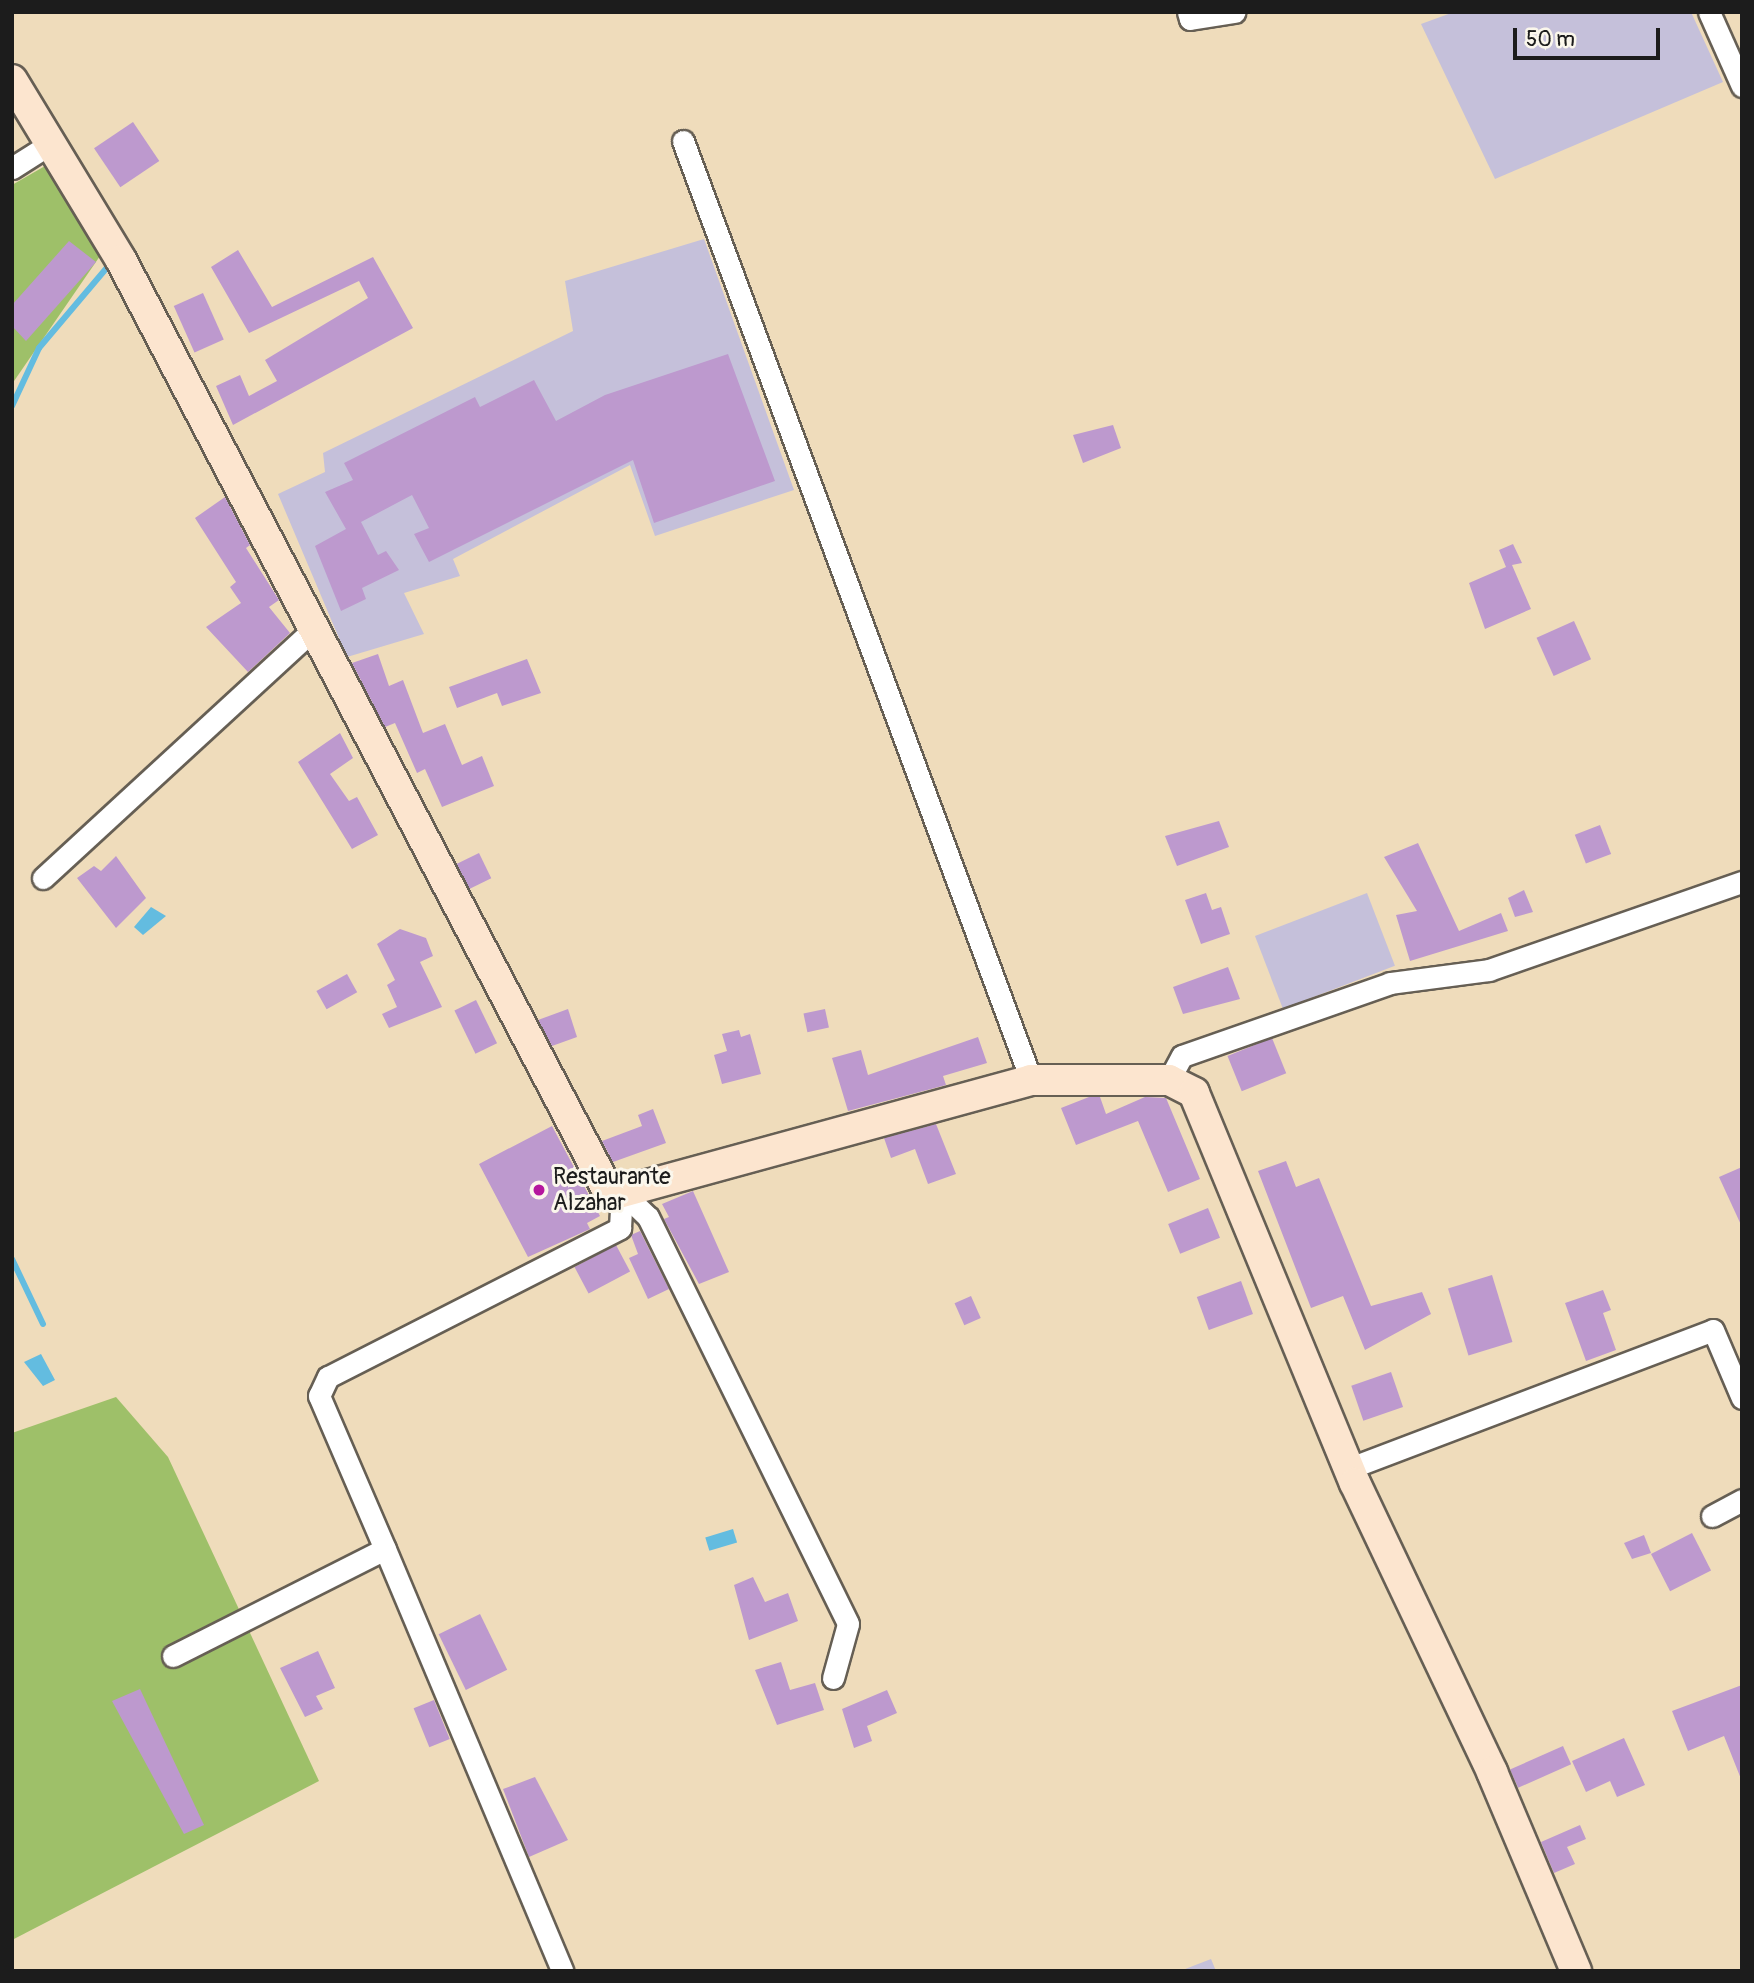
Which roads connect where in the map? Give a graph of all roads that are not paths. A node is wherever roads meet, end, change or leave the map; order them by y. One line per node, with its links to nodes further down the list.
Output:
1 (1188, 12): 2 (street)
2 (1234, 12)
3 (1709, 12): 5 (street)
4 (12, 81): 7 (main road)
5 (1742, 86)
6 (683, 141): 12 (street)
7 (50, 144): 8 (street); 9 (main road)
8 (12, 168)
9 (314, 629): 10 (street); 14 (main road)
10 (43, 878)
11 (1742, 882): 13 (street)
12 (1031, 1080): 13 (main road); 14 (main road)
13 (1169, 1080): 16 (main road)
14 (622, 1192): 19 (street); 21 (street)
15 (1742, 1398): 16 (street)
16 (1350, 1468): 22 (main road)
17 (1742, 1500): 18 (street)
18 (1712, 1516)
19 (385, 1549): 20 (street); 23 (street)
20 (173, 1656)
21 (832, 1678)
22 (1573, 1970)
23 (562, 1971)

